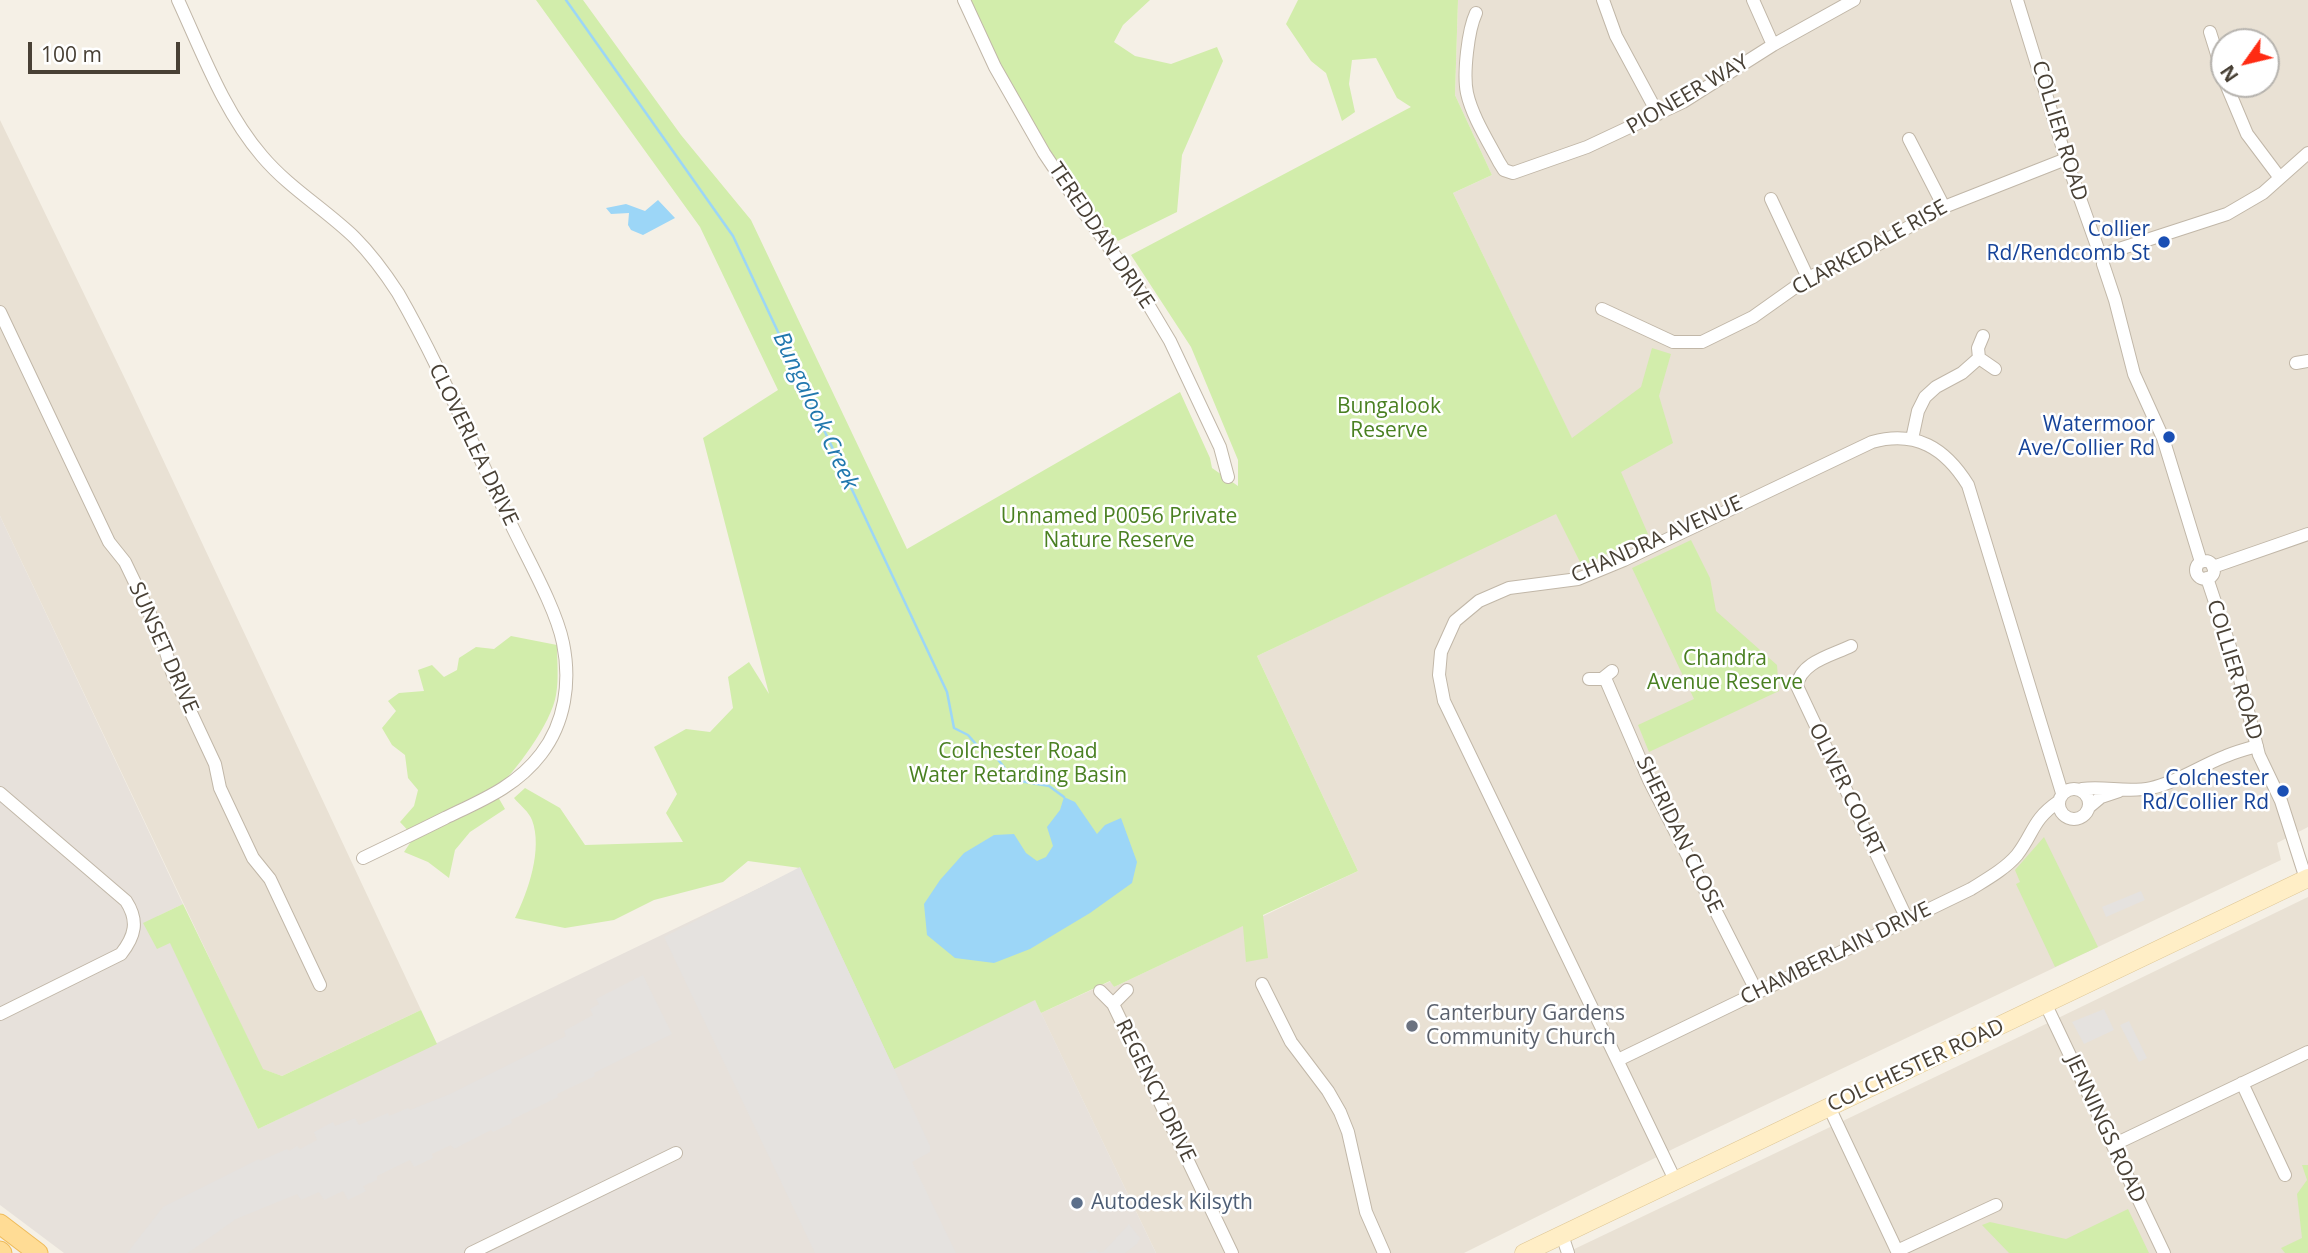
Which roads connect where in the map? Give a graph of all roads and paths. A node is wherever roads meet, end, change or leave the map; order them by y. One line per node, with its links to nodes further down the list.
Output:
1 (178, 0): 37 (street, CLOVERLEA DRIVE)
2 (964, 0): 25 (street, TEREDDAN DRIVE)
3 (1602, 0): 10 (street)
4 (1753, 0): 8 (street)
5 (1854, 0): 8 (street, PIONEER WAY)
6 (2017, 4): 13 (street, COLLIER ROAD)
7 (1476, 13): 10 (street, PIONEER WAY)
8 (1773, 45): 10 (street, PIONEER WAY)
9 (2232, 98): 14 (street)
10 (1658, 114)
11 (1909, 139): 16 (street)
12 (2307, 156): 14 (street)
13 (2066, 159): 16 (street, CLARKEDALE RISE); 17 (street, COLLIER ROAD)
14 (2280, 178): 17 (street)
15 (1772, 198): 18 (street)
16 (1944, 207): 18 (street, CLARKEDALE RISE)
17 (2104, 250): 27 (street, COLLIER ROAD)
18 (1808, 278): 19 (street, CLARKEDALE RISE)
19 (1602, 309)
20 (0, 312): 41 (street, SUNSET DRIVE)
21 (1983, 336): 22 (street)
22 (1979, 358): 23 (street); 24 (street)
23 (1995, 369)
24 (1912, 439): 33 (street, CHANDRA AVENUE); 49 (street, CHANDRA AVENUE)
25 (1228, 477)
26 (2308, 534): 27 (street)
27 (2207, 569): 30 (street, COLLIER ROAD)
28 (1852, 646): 39 (street, OLIVER COURT)
29 (1589, 679): 44 (street, SHERIDAN CLOSE)
30 (2256, 746): 31 (street); 38 (street, COLLIER ROAD)
31 (2123, 790): 33 (street); 34 (street)
32 (0, 793): 47 (street)
33 (2069, 793): 34 (street); 35 (street); 36 (street, CHAMBERLAIN DRIVE)
34 (2089, 807): 35 (street)
35 (2063, 816): 36 (street)
36 (2036, 825): 39 (street, CHAMBERLAIN DRIVE)
37 (363, 858)
38 (2307, 879): 46 (main road, COLCHESTER ROAD)
39 (1907, 919): 44 (street, CHAMBERLAIN DRIVE)
40 (1262, 984): 63 (street)
41 (320, 985)
42 (1127, 990): 45 (street, REGENCY DRIVE)
43 (1100, 991): 45 (street, REGENCY DRIVE)
44 (1757, 992): 49 (street, CHAMBERLAIN DRIVE)
45 (1114, 1004): 62 (street, REGENCY DRIVE)
46 (2046, 1005): 51 (main road, COLCHESTER ROAD); 52 (street, JENNINGS ROAD)
47 (0, 1014)
48 (2308, 1052): 50 (street)
49 (1618, 1059): 55 (street, CHANDRA AVENUE)
50 (2242, 1083): 52 (street); 54 (street)
51 (1829, 1107): 55 (main road, COLCHESTER ROAD); 59 (street)
52 (2113, 1145): 66 (street, JENNINGS ROAD)
53 (676, 1153): 61 (street)
54 (2285, 1175)
55 (1675, 1180): 58 (main road, COLCHESTER ROAD)
56 (1996, 1205): 59 (street)
57 (0, 1224): 60 (main road)
58 (1562, 1235): 64 (main road, COLCHESTER ROAD); 65 (street)
59 (1898, 1252)
60 (38, 1253)
61 (471, 1253)
62 (1233, 1253)
63 (1384, 1253)
64 (1524, 1253)
65 (1567, 1253)
66 (2164, 1253)

